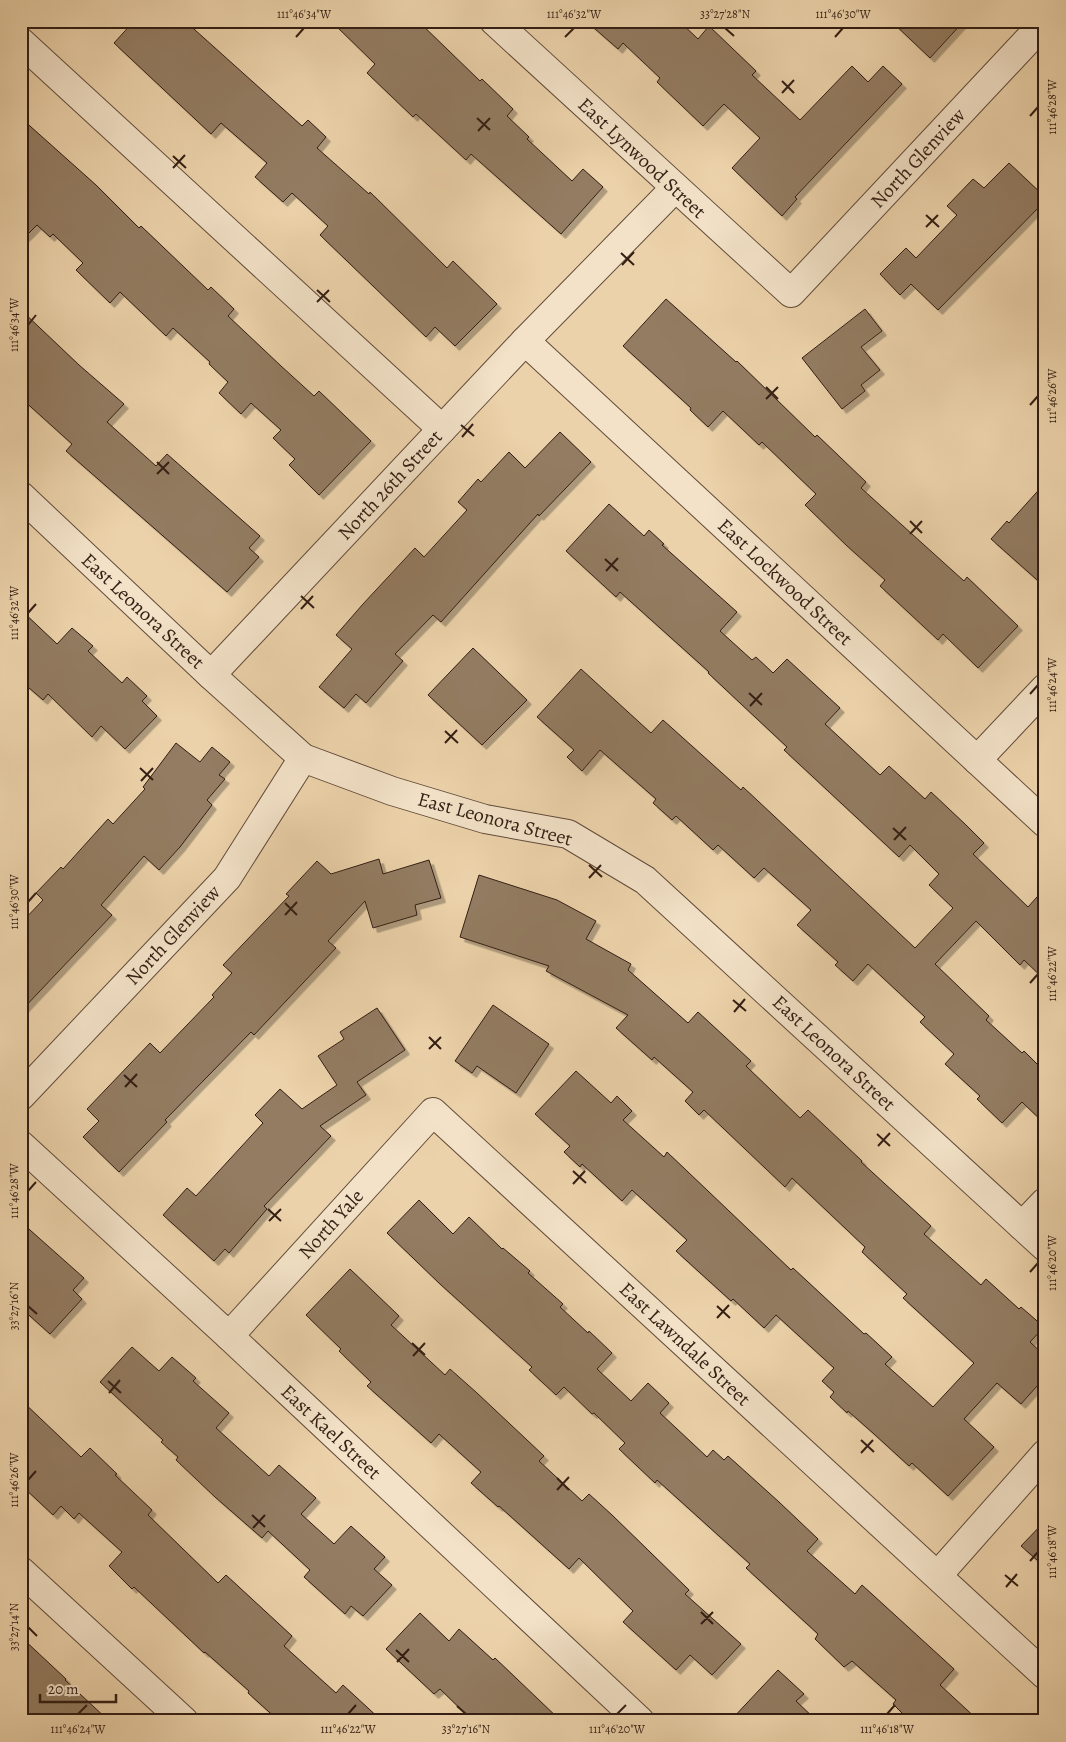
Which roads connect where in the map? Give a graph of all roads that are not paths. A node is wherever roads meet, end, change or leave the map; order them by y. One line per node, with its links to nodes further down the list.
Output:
1 (494, 21): 4 (street, East Lynwood Street)
2 (1045, 22): 5 (street, North Glenview)
3 (21, 42): 7 (street)
4 (675, 188): 5 (street, East Lynwood Street); 6 (street, North 26th Street)
5 (791, 293)
6 (525, 341): 7 (street, North 26th Street); 12 (street, East Lockwood Street)
7 (442, 429): 9 (street, North 26th Street)
8 (21, 496): 9 (street, East Leonora Street)
9 (211, 675): 11 (street, East Leonora Street)
10 (1045, 688): 12 (street)
11 (303, 758): 14 (street, North Glenview); 18 (street, East Leonora Street)
12 (977, 760): 13 (street, East Lockwood Street)
13 (1045, 823)
14 (21, 1096)
15 (433, 1112): 20 (street, North Yale); 23 (street, East Lawndale Street)
16 (21, 1145): 20 (street, East Kael Street)
17 (1045, 1202): 18 (street)
18 (1022, 1226): 19 (street, East Leonora Street)
19 (1045, 1247)
20 (229, 1336): 26 (street, East Kael Street)
21 (1045, 1454): 23 (street)
22 (21, 1571): 25 (street)
23 (938, 1575): 24 (street, East Lawndale Street)
24 (1045, 1675)
25 (184, 1721)
26 (640, 1721)

